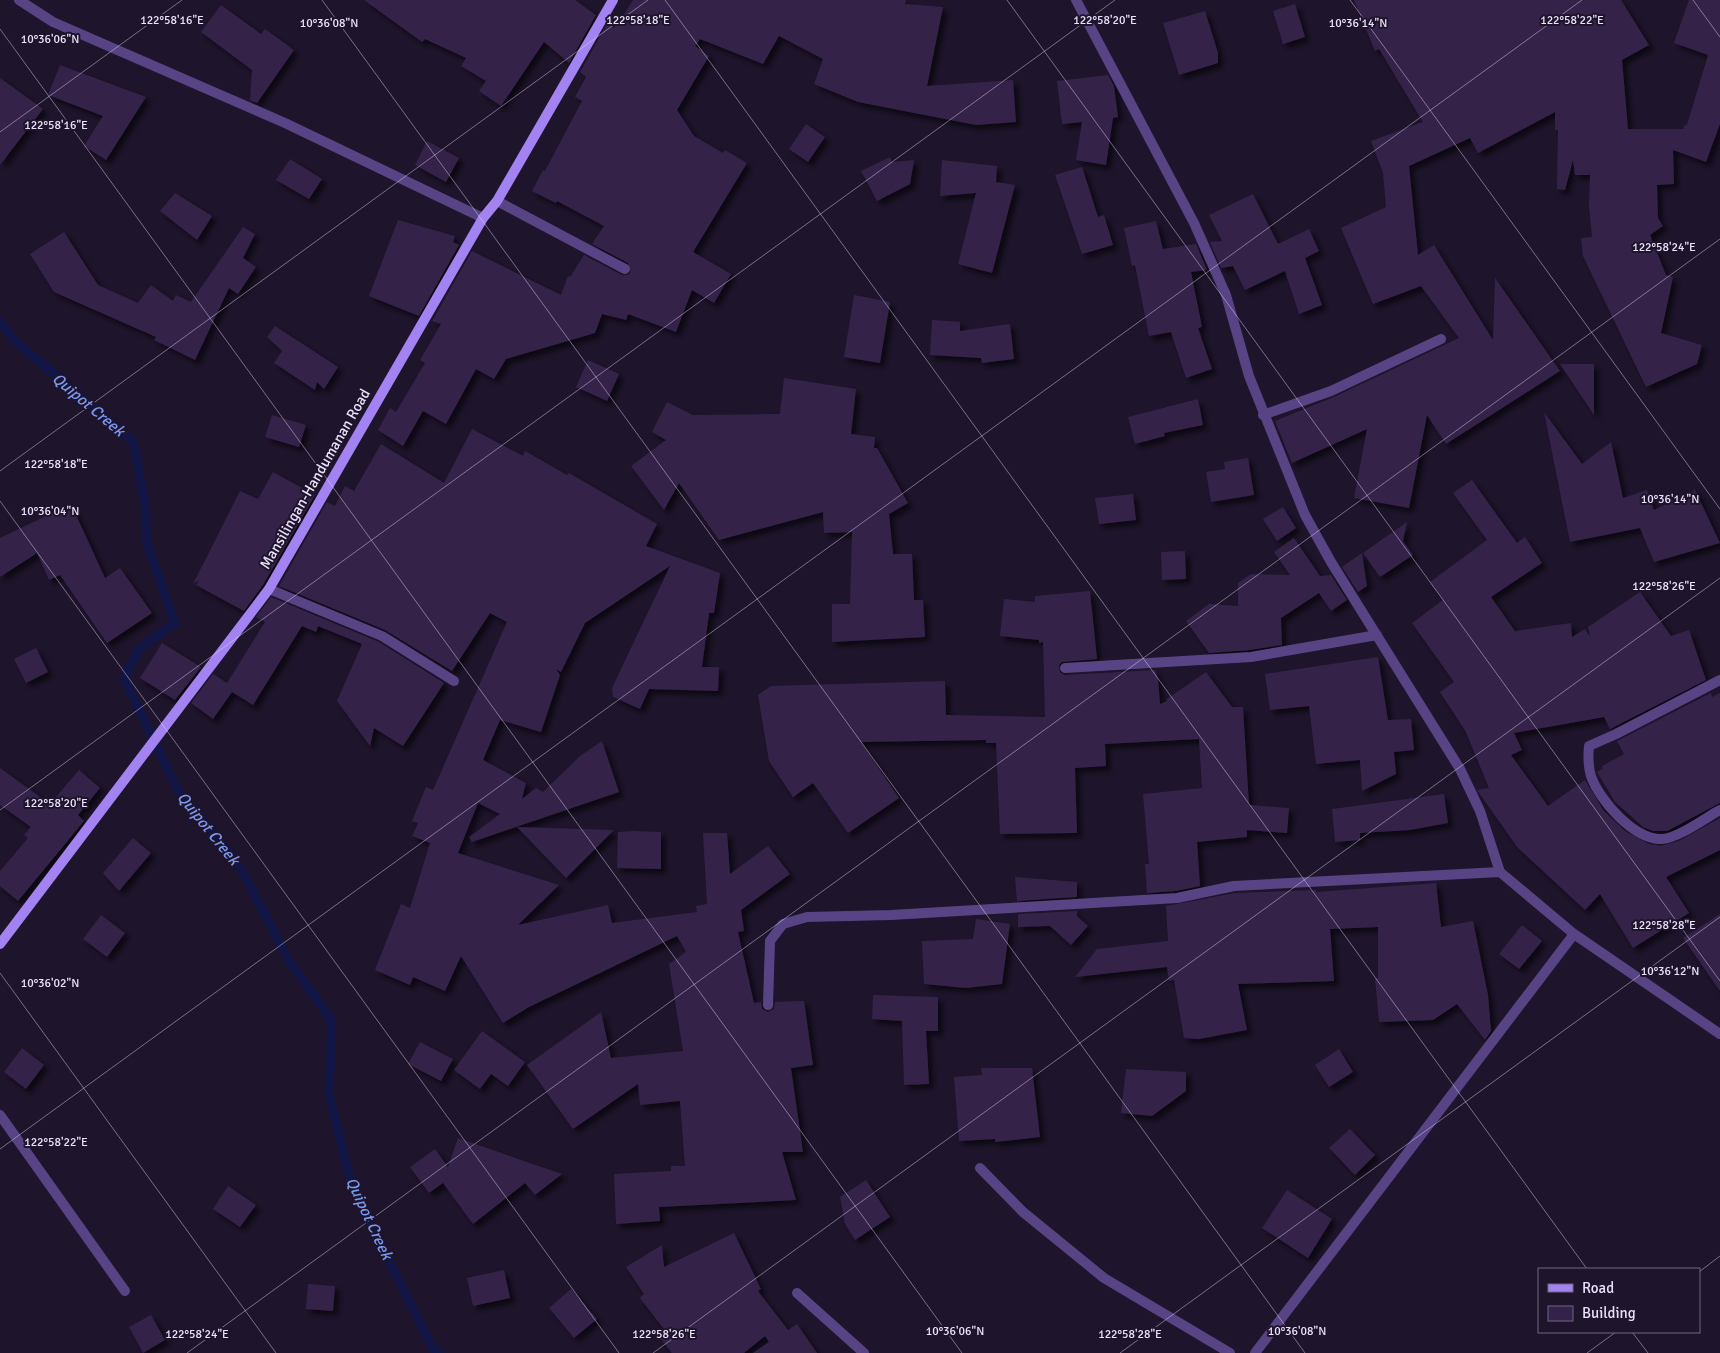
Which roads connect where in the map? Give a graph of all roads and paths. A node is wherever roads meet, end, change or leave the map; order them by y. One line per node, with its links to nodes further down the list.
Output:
1 (19, 0): 5 (street)
2 (613, 0): 4 (street, Mansilingan-Handumanan Road)
3 (1076, 0): 8 (street)
4 (497, 201): 5 (street, Mansilingan-Handumanan Road); 6 (street)
5 (483, 218): 9 (street, Mansilingan-Handumanan Road)
6 (624, 269)
7 (1441, 339): 8 (street)
8 (1263, 415): 10 (street)
9 (269, 589): 13 (street); 17 (street, Mansilingan-Handumanan Road)
10 (1377, 635): 11 (street); 15 (street)
11 (1065, 668)
12 (1720, 680): 14 (street)
13 (454, 681)
14 (1720, 810)
15 (1500, 872): 16 (street); 18 (street)
16 (1574, 934): 19 (street); 26 (street)
17 (0, 944)
18 (768, 1005)
19 (1720, 1034)
20 (0, 1115): 22 (street)
21 (980, 1168): 25 (street)
22 (125, 1291)
23 (797, 1293): 24 (street)
24 (864, 1353)
25 (1230, 1353)
26 (1255, 1353)

